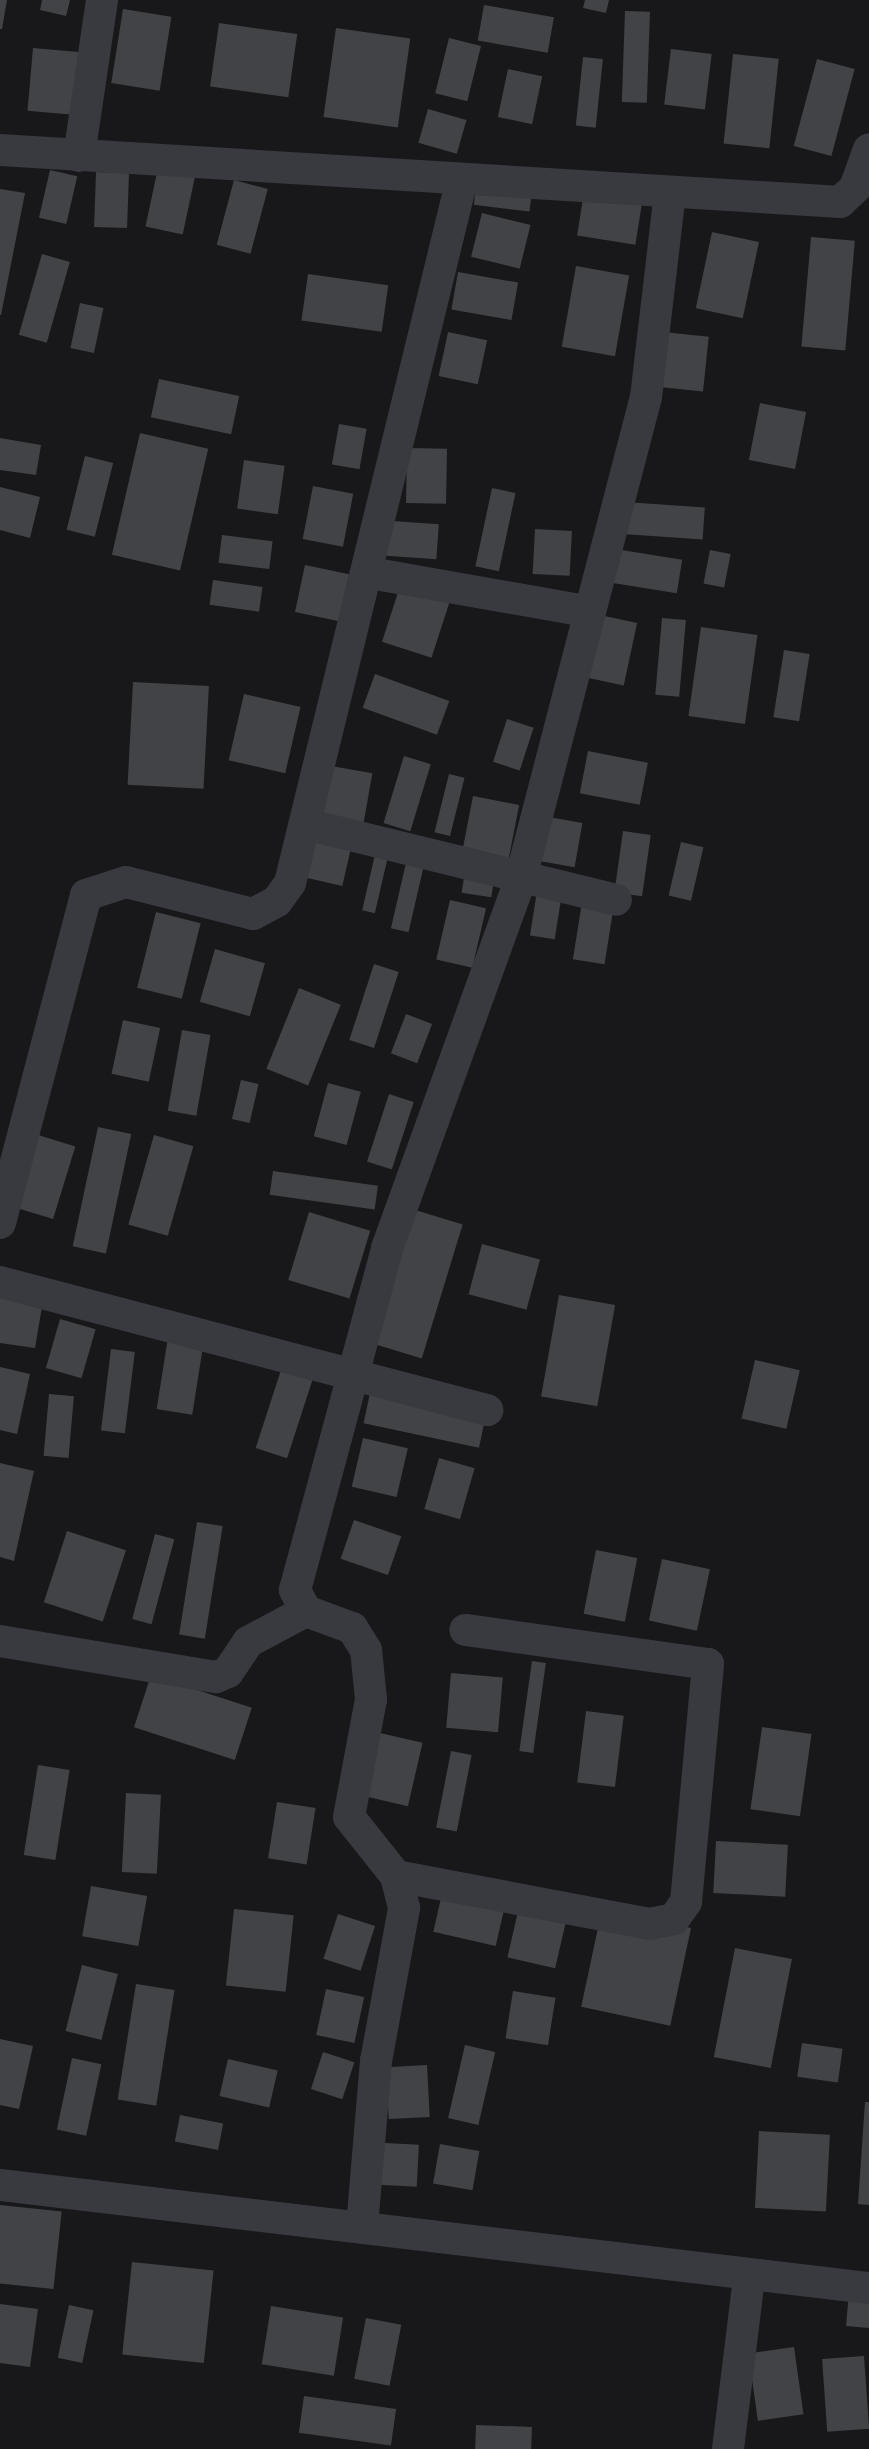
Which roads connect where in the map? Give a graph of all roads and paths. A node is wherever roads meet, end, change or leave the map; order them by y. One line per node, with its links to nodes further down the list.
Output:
1 (102, 0): 4 (street)
2 (869, 149): 6 (street)
3 (0, 150): 4 (street)
4 (79, 156): 5 (street)
5 (462, 179): 6 (street); 7 (street)
6 (670, 193): 8 (street)
7 (370, 573): 8 (street); 9 (street)
8 (586, 611): 10 (street)
9 (305, 824): 10 (street); 12 (street)
10 (520, 881): 11 (street); 14 (street)
11 (616, 900)
12 (0, 1223)
13 (0, 1282): 14 (street)
14 (350, 1372): 15 (street); 16 (street)
15 (487, 1410)
16 (306, 1611): 18 (street); 19 (street)
17 (465, 1630): 19 (street)
18 (0, 1641)
19 (396, 1876): 21 (street)
20 (0, 2185): 21 (street)
21 (362, 2227): 22 (street)
22 (749, 2278): 23 (street); 24 (street)
23 (869, 2288)
24 (728, 2449)

